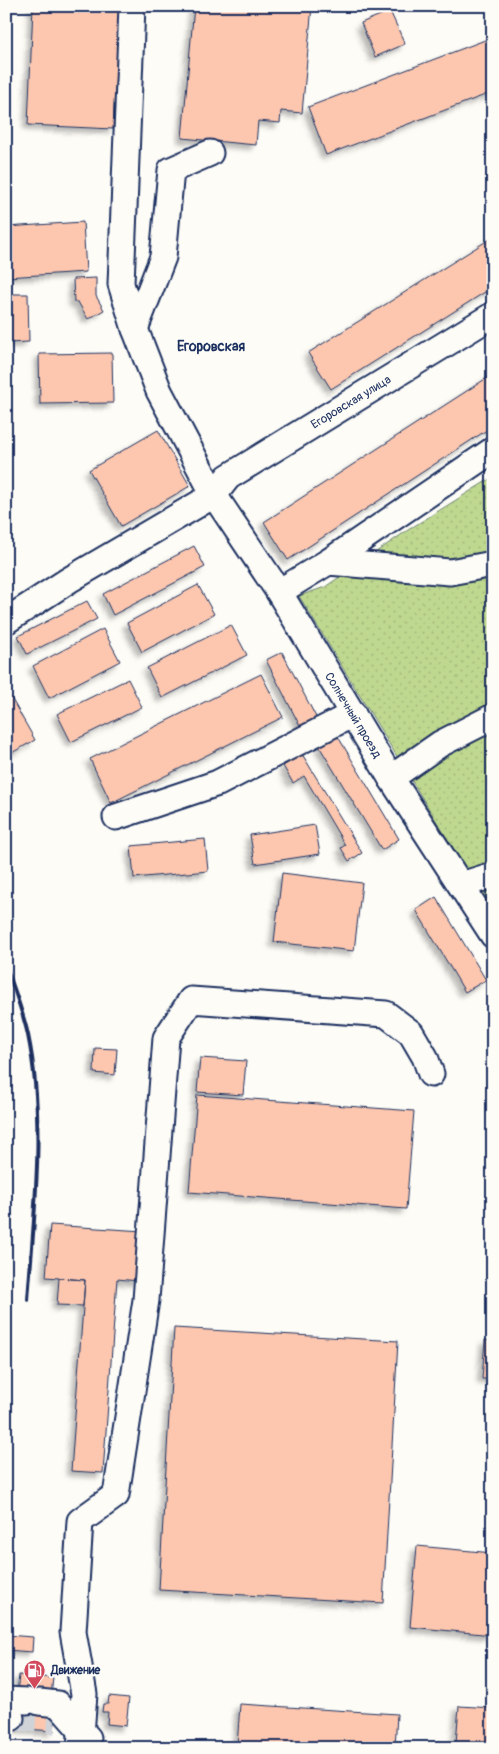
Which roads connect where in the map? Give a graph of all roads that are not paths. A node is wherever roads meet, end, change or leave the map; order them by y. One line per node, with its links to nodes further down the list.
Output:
1 (132, 6): 4 (street, Солнечный проезд)
2 (210, 153): 4 (street)
3 (493, 315): 6 (street, Егоровская улица)
4 (135, 329): 6 (street, Солнечный проезд)
5 (493, 450): 7 (street)
6 (214, 495): 9 (street, Солнечный проезд); 10 (street, Егоровская улица)
7 (328, 562): 8 (street); 9 (street)
8 (493, 564)
9 (280, 592): 11 (street, Солнечный проезд)
10 (6, 621)
11 (353, 714): 13 (street, Солнечный проезд); 14 (street)
12 (493, 717): 13 (street)
13 (391, 778): 16 (street, Солнечный проезд)
14 (116, 817)
15 (493, 875): 16 (street)
16 (461, 885): 17 (street, Солнечный проезд)
17 (493, 935)
18 (431, 1074): 20 (street)
19 (18, 1708): 20 (street)
20 (77, 1734)

